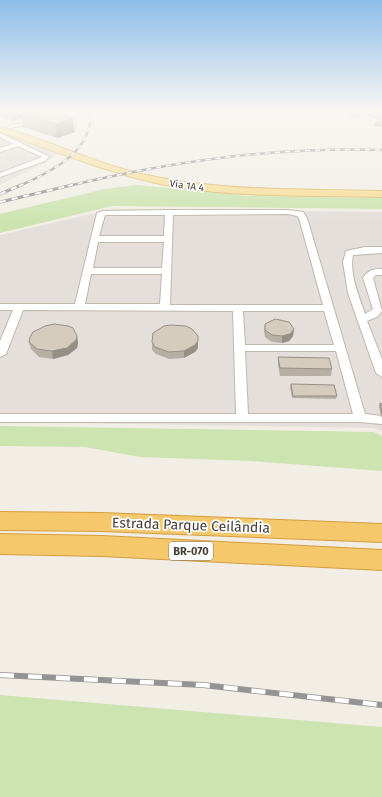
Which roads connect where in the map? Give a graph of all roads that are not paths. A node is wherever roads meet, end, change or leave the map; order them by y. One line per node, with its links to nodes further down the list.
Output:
1 (25, 147): 3 (lane)
2 (60, 147): 5 (main road, Via 1A 4)
3 (0, 175)
4 (382, 186): 5 (main road, Via 1A 4)
5 (332, 190): 6 (main road, Via 1A 4)
6 (382, 194)
7 (169, 212): 8 (lane); 9 (lane); 18 (lane)
8 (95, 239): 9 (lane); 11 (lane)
9 (168, 239): 12 (lane)
10 (382, 250): 20 (lane)
11 (87, 270): 12 (lane); 16 (lane)
12 (166, 271): 17 (lane)
13 (382, 272): 20 (lane)
14 (0, 307): 15 (lane)
15 (19, 308): 16 (lane); 23 (lane)
16 (79, 308): 17 (lane)
17 (165, 308): 19 (lane)
18 (329, 308): 19 (lane); 22 (lane)
19 (238, 309): 21 (lane)
20 (362, 319): 24 (lane)
21 (240, 348): 22 (lane); 26 (lane)
22 (341, 348): 27 (lane)
23 (0, 354)
24 (382, 373)
25 (0, 418): 26 (lane)
26 (242, 418): 27 (lane)
27 (360, 418): 28 (lane)
28 (382, 420)
29 (0, 521): 30 (highway, Estrada Parque Ceilândia / BR-070)
30 (380, 533)
31 (0, 544): 32 (highway, Estrada Parque Ceilândia / BR-070)
32 (382, 560)

